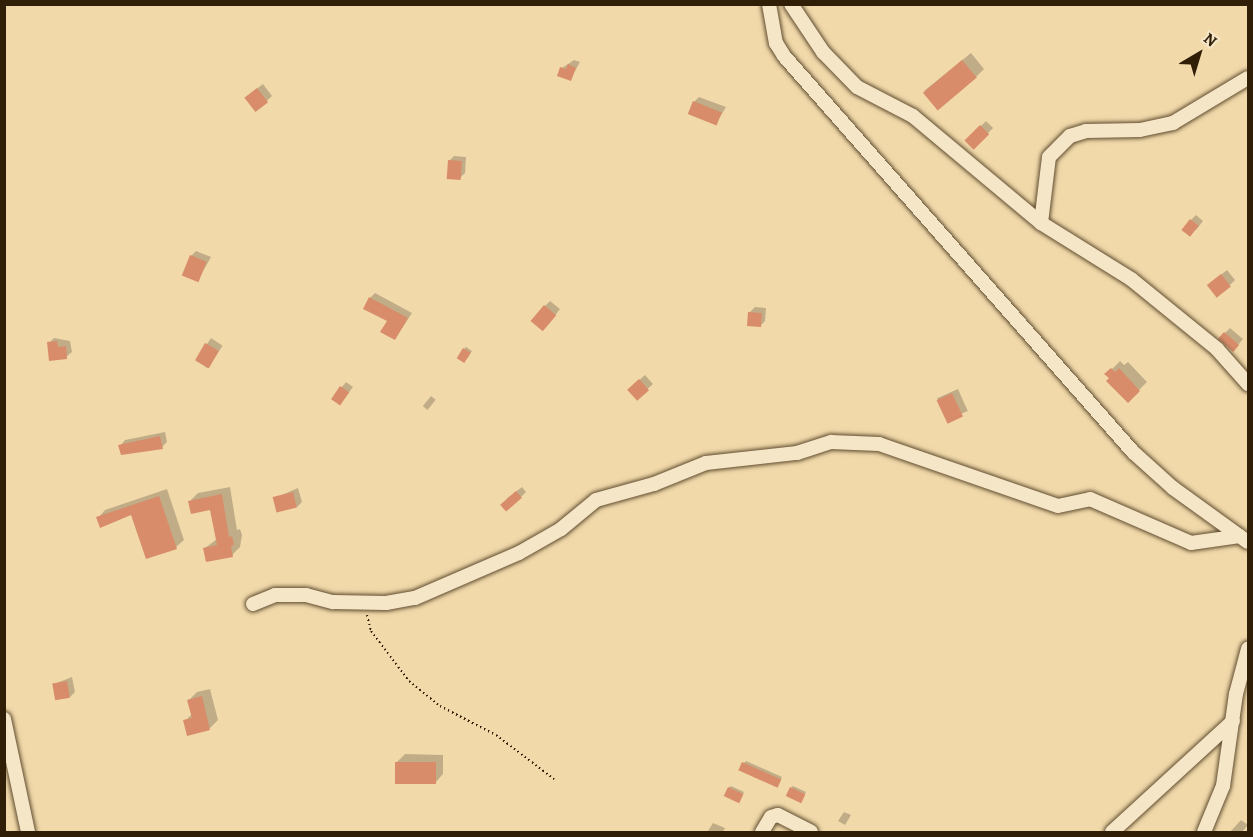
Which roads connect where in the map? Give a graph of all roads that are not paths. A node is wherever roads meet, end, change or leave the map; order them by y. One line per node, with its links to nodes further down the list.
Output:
1 (769, 4): 6 (street)
2 (791, 4): 4 (street)
3 (1248, 78): 4 (street)
4 (1041, 223): 5 (street)
5 (1248, 384)
6 (1244, 539): 7 (street)
7 (254, 604)
8 (1248, 649): 10 (street)
9 (4, 719): 11 (street)
10 (1233, 721): 14 (street); 15 (street)
11 (28, 832)
12 (762, 832): 13 (street)
13 (811, 832)
14 (1112, 832)
15 (1204, 832)

